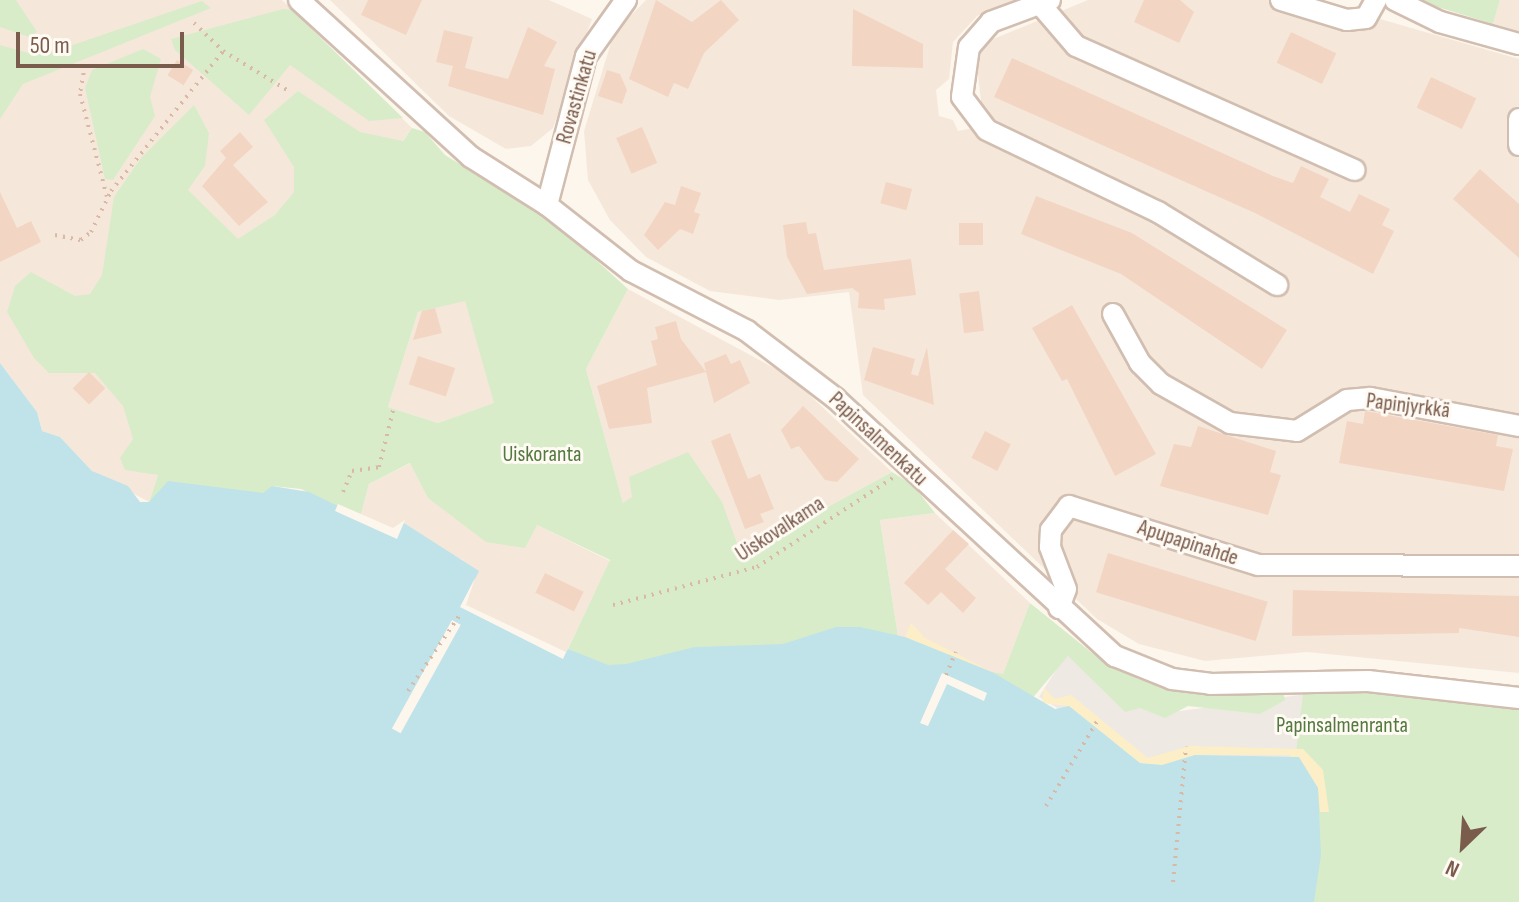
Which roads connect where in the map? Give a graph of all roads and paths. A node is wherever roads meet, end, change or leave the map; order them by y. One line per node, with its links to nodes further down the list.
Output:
1 (299, 0): 16 (street, Papinsalmenkatu)
2 (626, 0): 16 (street, Rovastinkatu)
3 (1281, 0): 4 (street)
4 (1376, 0)
5 (1395, 0): 8 (street)
6 (1045, 2): 14 (street); 18 (street)
7 (194, 23): 9 (path)
8 (1519, 44)
9 (223, 51): 11 (path); 15 (path)
10 (85, 65): 15 (path)
11 (287, 90)
12 (1519, 119): 13 (street)
13 (1519, 145)
14 (1355, 170)
15 (107, 197): 17 (path)
16 (547, 205): 22 (street, Papinsalmenkatu)
17 (55, 235)
18 (1277, 285)
19 (1113, 314): 21 (street, Papinjyrkkä)
20 (394, 407): 23 (path)
21 (1519, 426)
22 (910, 468): 25 (path, Uiskovalkama); 26 (street, Papinsalmenkatu)
23 (343, 492)
24 (1519, 566): 26 (street, Apupapinahde)
25 (613, 605)
26 (1059, 608): 31 (street, Papinsalmenkatu)
27 (461, 613): 30 (path)
28 (956, 652): 29 (path)
29 (946, 675)
30 (408, 691)
31 (1519, 698)
32 (1099, 718): 34 (path)
33 (1186, 747): 35 (path)
34 (1046, 806)
35 (1173, 882)

